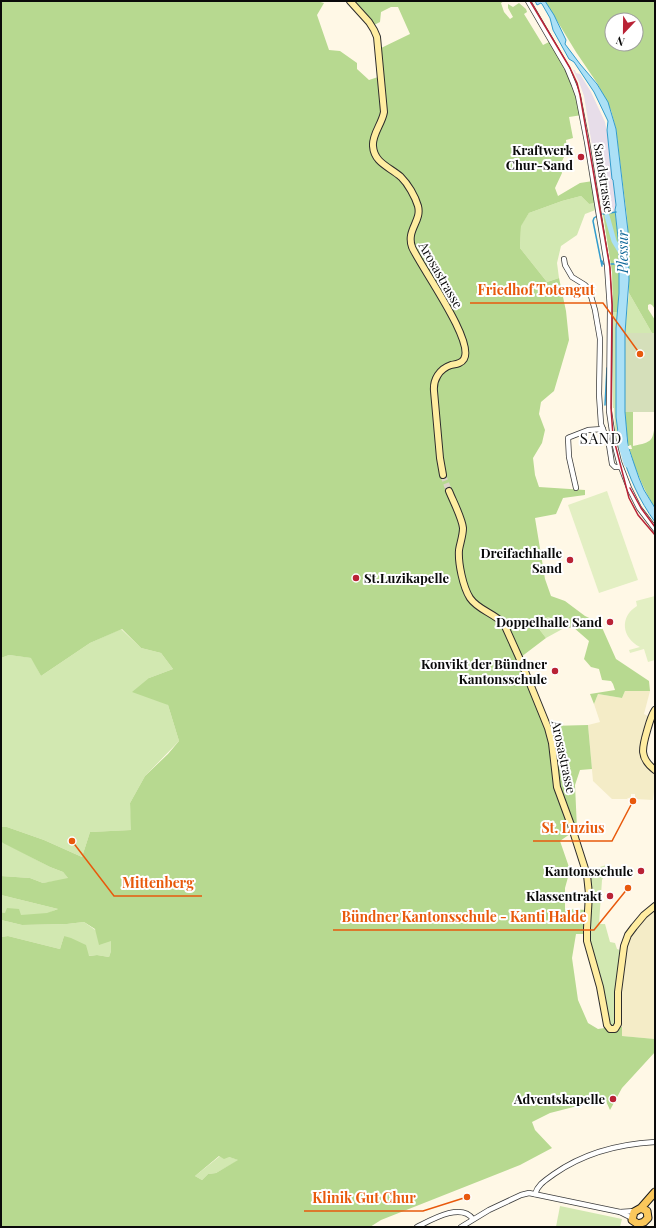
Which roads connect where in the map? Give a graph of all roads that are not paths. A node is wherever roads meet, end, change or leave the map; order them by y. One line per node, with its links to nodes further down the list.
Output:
1 (350, 1): 6 (main road, Arosastrasse)
2 (528, 1): 5 (street, Sandstrasse)
3 (564, 260): 4 (street)
4 (603, 429): 5 (street); 7 (street)
5 (620, 467): 9 (street, Sandstrasse)
6 (443, 474)
7 (576, 488)
8 (449, 490): 12 (main road, Arosastrasse)
9 (655, 529)
10 (655, 710): 11 (main road)
11 (655, 770)
12 (655, 906)
13 (655, 1142): 15 (street)
14 (655, 1193): 17 (main road)
15 (535, 1194): 16 (street); 18 (street)
16 (620, 1212): 17 (street); 19 (street)
17 (645, 1213): 19 (main road); 19 (main road)
18 (473, 1219): 20 (street); 21 (street)
19 (634, 1223)
20 (417, 1227)
21 (461, 1227)

